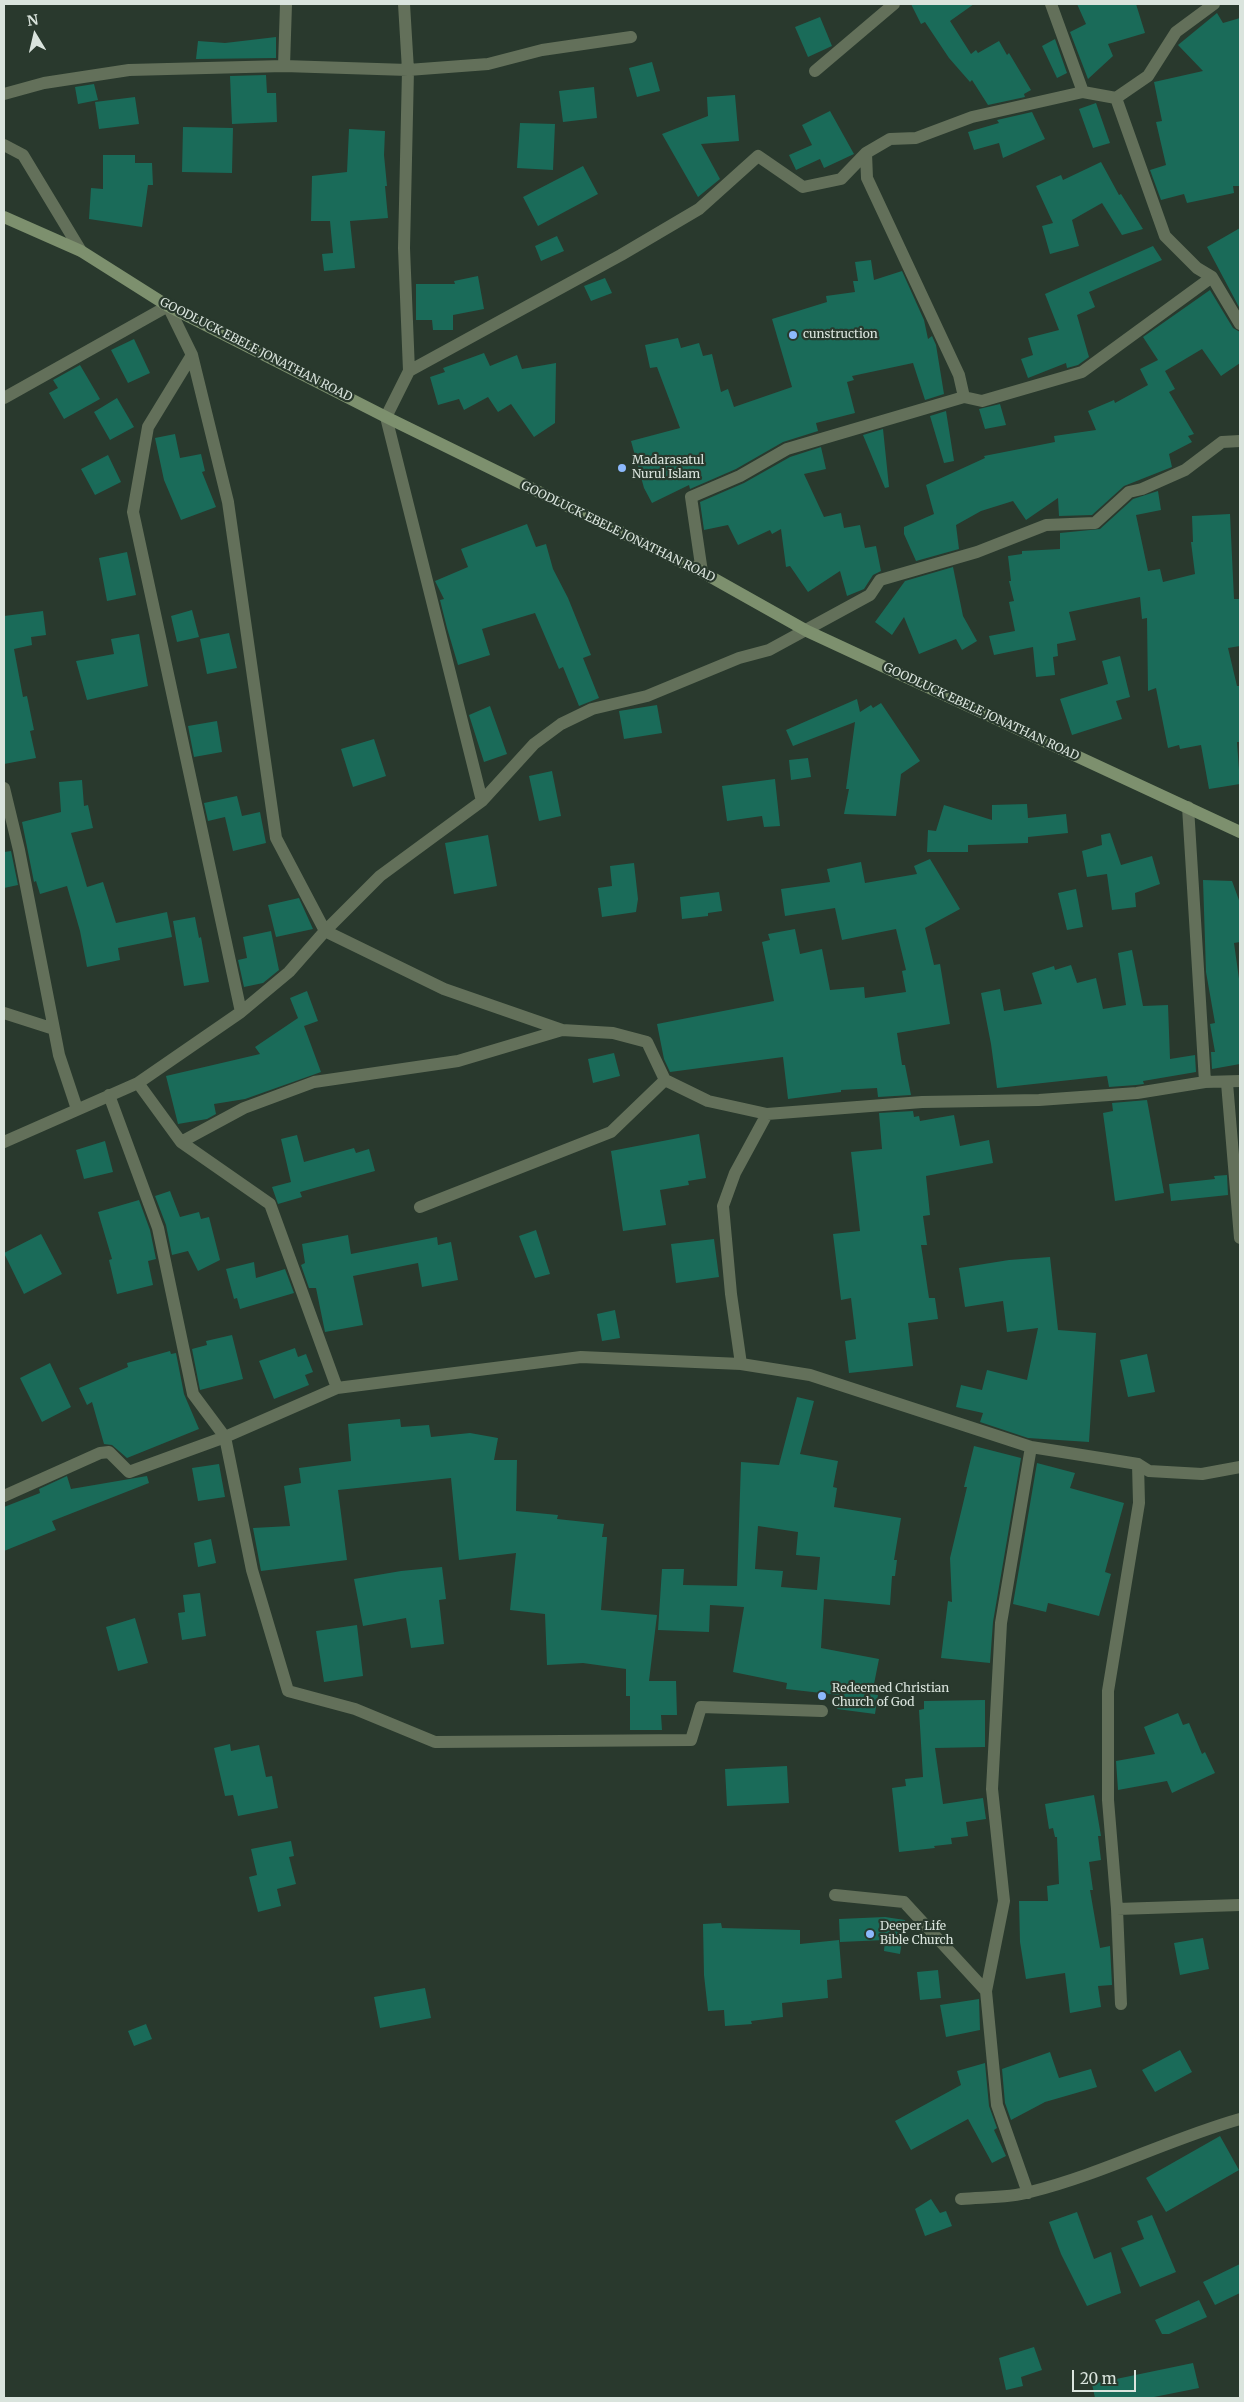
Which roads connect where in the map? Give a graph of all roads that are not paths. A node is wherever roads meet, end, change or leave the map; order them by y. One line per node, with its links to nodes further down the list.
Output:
1 (286, 4): 7 (street)
2 (404, 4): 8 (street)
3 (894, 4): 9 (street)
4 (1051, 4): 10 (street)
5 (1214, 4): 12 (street)
6 (631, 37): 8 (street)
7 (284, 66): 8 (street); 11 (street)
8 (408, 70): 21 (street)
9 (815, 70)
10 (1084, 92): 12 (street); 14 (street)
11 (4, 94)
12 (1116, 98): 17 (street)
13 (4, 145): 16 (street)
14 (866, 153): 21 (street); 22 (street)
15 (4, 217): 16 (main road, GOODLUCK EBELE JONATHAN ROAD)
16 (80, 251): 18 (main road, GOODLUCK EBELE JONATHAN ROAD)
17 (1212, 277): 19 (street); 22 (street)
18 (168, 306): 20 (street); 23 (street); 24 (main road, GOODLUCK EBELE JONATHAN ROAD)
19 (1240, 324)
20 (192, 355): 32 (street); 33 (street)
21 (409, 371): 24 (street)
22 (964, 397): 26 (street)
23 (4, 398)
24 (386, 417): 26 (main road, GOODLUCK EBELE JONATHAN ROAD); 29 (street)
25 (1240, 441): 27 (street)
26 (702, 572): 27 (main road, GOODLUCK EBELE JONATHAN ROAD)
27 (807, 631): 29 (street); 30 (main road, GOODLUCK EBELE JONATHAN ROAD)
28 (4, 788): 35 (street)
29 (482, 801): 32 (street)
30 (1188, 807): 31 (main road, GOODLUCK EBELE JONATHAN ROAD); 39 (street)
31 (1240, 832)
32 (325, 931): 33 (street); 36 (street)
33 (242, 1012): 40 (street)
34 (4, 1013): 35 (street)
35 (54, 1029): 43 (street)
36 (562, 1030): 37 (street); 46 (street)
37 (665, 1080): 44 (street); 47 (street)
38 (1240, 1081): 41 (street)
39 (1205, 1082): 41 (street); 44 (street)
40 (138, 1083): 42 (street); 46 (street)
41 (1227, 1083): 48 (street)
42 (109, 1095): 43 (street); 51 (street)
43 (77, 1109): 45 (street)
44 (767, 1114): 49 (street)
45 (4, 1142)
46 (181, 1142): 50 (street)
47 (420, 1207)
48 (1240, 1238)
49 (741, 1364): 50 (street); 52 (street)
50 (337, 1388): 51 (street)
51 (225, 1437): 55 (street); 56 (street)
52 (1031, 1447): 53 (street); 60 (street)
53 (1138, 1464): 54 (street); 59 (street)
54 (1240, 1466)
55 (4, 1496)
56 (822, 1712)
57 (835, 1895): 60 (street)
58 (1240, 1905): 59 (street)
59 (1117, 1909): 61 (street)
60 (986, 1992): 63 (street)
61 (1121, 2004)
62 (1240, 2118): 63 (street)
63 (1028, 2193): 64 (street)
64 (962, 2199)

